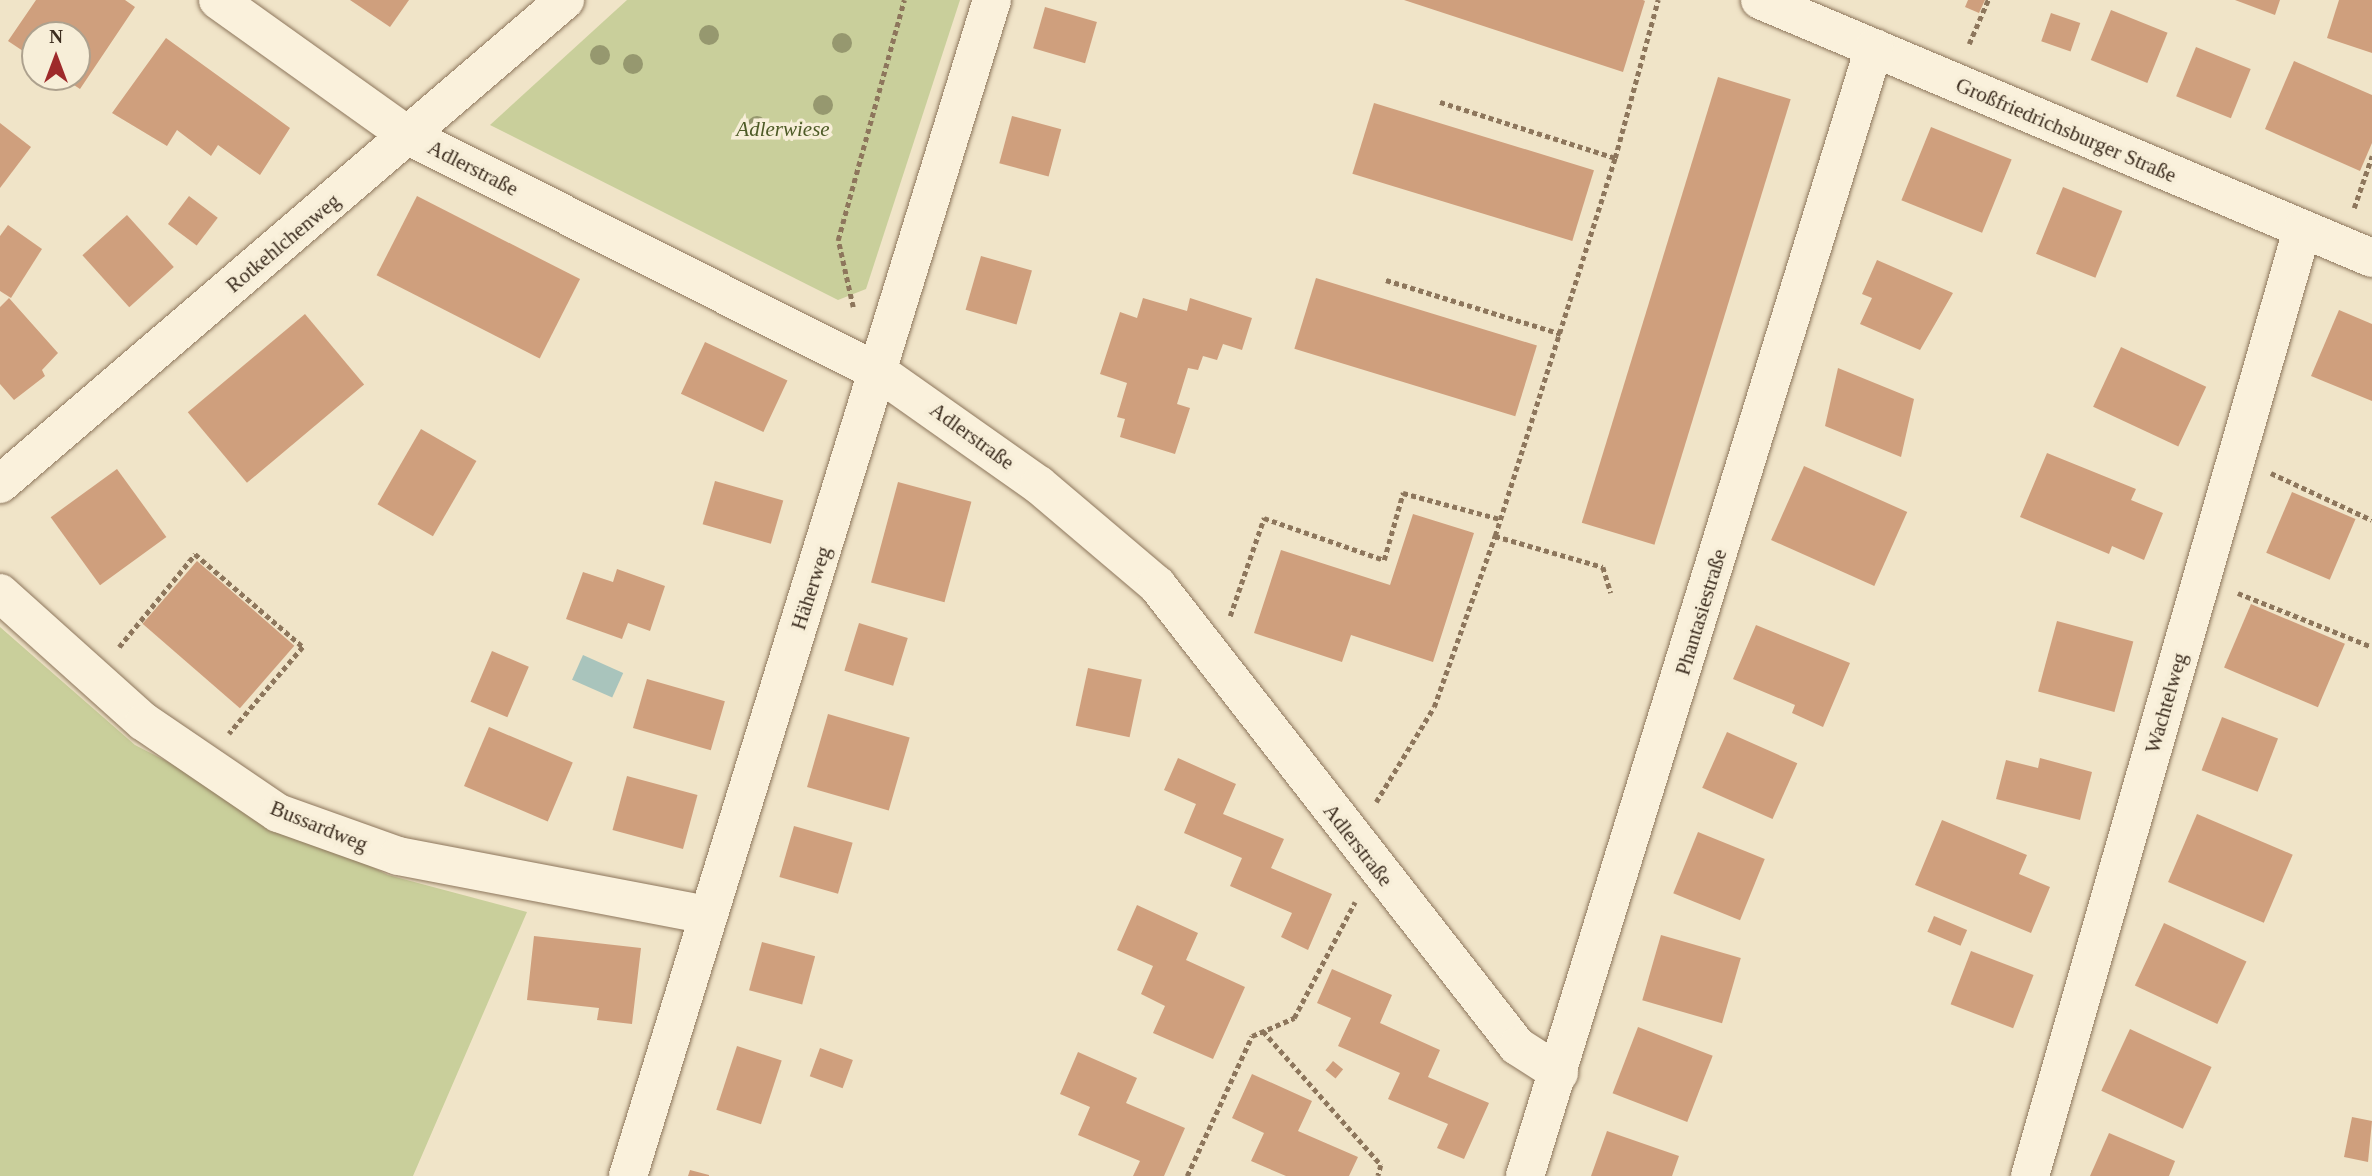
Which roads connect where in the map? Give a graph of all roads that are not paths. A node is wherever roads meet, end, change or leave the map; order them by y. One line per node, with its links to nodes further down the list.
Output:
1 (218, 0): 6 (street, Adlerstraße)
2 (565, 0): 6 (street, Rotkehlchenweg)
3 (992, 0): 9 (street, Häherweg)
4 (1760, 0): 5 (street, Großfriedrichsburger Straße)
5 (1874, 47): 7 (street, Großfriedrichsburger Straße); 13 (street, Phantasiestraße)
6 (409, 136): 9 (street, Adlerstraße); 10 (street, Rotkehlchenweg)
7 (2302, 230): 8 (street, Großfriedrichsburger Straße); 16 (street, Wachtelweg)
8 (2372, 258)
9 (880, 373): 12 (street, Häherweg); 13 (street, Adlerstraße)
10 (0, 484)
11 (0, 593): 12 (street, Bussardweg)
12 (706, 915): 14 (street, Häherweg)
13 (1559, 1073): 15 (street, Phantasiestraße)
14 (628, 1176)
15 (1525, 1176)
16 (2030, 1176)

